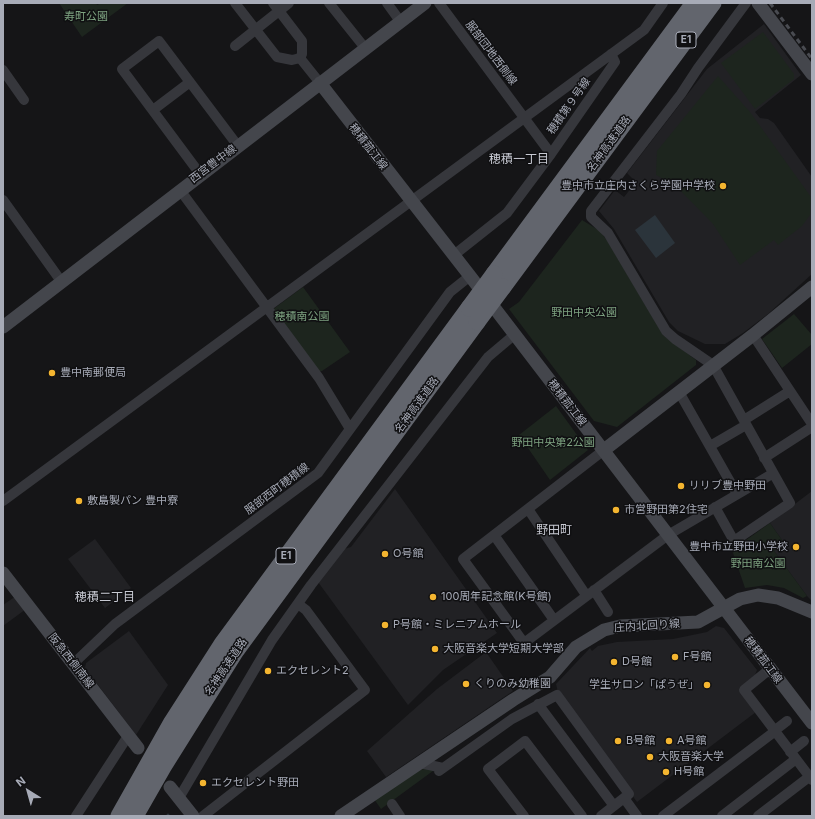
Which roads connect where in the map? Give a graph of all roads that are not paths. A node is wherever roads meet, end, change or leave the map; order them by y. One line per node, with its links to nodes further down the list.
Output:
1 (235, 3): 14 (street)
2 (289, 3): 12 (street)
3 (329, 3): 16 (street)
4 (387, 3): 13 (street)
5 (425, 3): 13 (street, 西宮豊中線)
6 (438, 3): 26 (street, 服部団地西側線)
7 (663, 3): 17 (street)
8 (694, 3): 20 (highway, 名神高速道路 / E1)
9 (713, 3): 20 (highway, 名神高速道路 / E1)
10 (746, 3): 42 (street)
11 (758, 3): 21 (street)
12 (276, 7): 14 (street); 18 (street)
13 (400, 21): 16 (street, 西宮豊中線)
14 (255, 29): 15 (street); 18 (street)
15 (235, 46)
16 (365, 48): 23 (street, 西宮豊中線)
17 (611, 54): 26 (street); 28 (street, 穂積第９号線)
18 (300, 58): 23 (street)
19 (3, 70): 24 (street)
20 (653, 72): 38 (highway, 名神高速道路 / E1, bridge)
21 (812, 74)
22 (190, 82): 25 (street); 25 (street); 27 (street)
23 (320, 84): 27 (street, 西宮豊中線); 32 (street, 穂積菰江線)
24 (24, 100)
25 (153, 110): 29 (street)
26 (525, 118): 28 (street, 服部団地西側線); 32 (street)
27 (238, 146): 29 (street, 西宮豊中線)
28 (551, 154): 33 (street, 穂積第９号線)
29 (200, 174): 30 (street, 西宮豊中線)
30 (180, 190): 35 (street, 西宮豊中線); 37 (street)
31 (3, 200): 35 (street)
32 (411, 202): 33 (street, 穂積菰江線); 37 (street)
33 (454, 255): 34 (street, 穂積菰江線)
34 (470, 276): 40 (street, 穂積菰江線); 48 (street, 服部西町穂積線)
35 (61, 281): 39 (street, 西宮豊中線)
36 (812, 287): 41 (street)
37 (265, 307): 48 (street); 54 (street)
38 (473, 315): 66 (highway, 名神高速道路 / E1); 73 (highway, 名神高速道路 / E1)
39 (3, 327)
40 (514, 335): 50 (street, 穂積菰江線); 61 (street)
41 (753, 335): 42 (street); 43 (street)
42 (713, 365): 44 (street); 45 (street)
43 (790, 391): 45 (street); 46 (street)
44 (679, 392): 49 (street); 50 (street)
45 (745, 422): 49 (street); 51 (street)
46 (812, 424)
47 (812, 427): 51 (street)
48 (350, 429): 67 (street, 服部西町穂積線)
49 (710, 446): 53 (street)
50 (604, 450): 56 (street); 58 (street, 穂積菰江線)
51 (764, 458): 52 (street)
52 (772, 474): 53 (street); 55 (street)
53 (737, 494): 55 (street)
54 (3, 501)
55 (715, 507): 58 (street)
56 (528, 509): 57 (street); 60 (street)
57 (494, 535): 65 (street); 65 (street)
58 (668, 535): 60 (street); 62 (street, 穂積菰江線)
59 (3, 573): 67 (street, 阪急西側南線)
60 (590, 593): 63 (street); 65 (street)
61 (298, 604): 81 (street); 91 (street)
62 (723, 608): 64 (street, 庄内北回り線); 68 (street, 穂積菰江線); 78 (street, 庄内北回り線)
63 (608, 612)
64 (812, 612)
65 (554, 620)
66 (222, 644): 86 (highway); 87 (highway, 名神高速道路 / E1)
67 (73, 664): 74 (street, 阪急西側南線)
68 (770, 669): 71 (street, 穂積菰江線); 72 (street)
69 (538, 704): 78 (street); 82 (street); 84 (street)
70 (787, 721): 72 (street)
71 (812, 723)
72 (774, 731): 77 (street); 98 (street)
73 (184, 732): 88 (highway, 名神高速道路 / E1); 89 (highway)
74 (128, 736): 76 (street, 阪急西側南線); 85 (street)
75 (804, 741): 77 (street)
76 (138, 748)
77 (793, 756): 79 (street); 99 (street)
78 (420, 763): 92 (street, 庄内北回り線)
79 (810, 778): 100 (street)
80 (170, 786): 81 (street)
81 (179, 798): 90 (street)
82 (624, 798): 84 (street); 97 (street)
83 (392, 804): 93 (street)
84 (614, 806): 96 (street)
85 (76, 816)
86 (111, 816)
87 (119, 816)
88 (135, 816)
89 (140, 816)
90 (193, 816)
91 (203, 816)
92 (341, 816)
93 (400, 816)
94 (524, 816): 95 (street)
95 (582, 816)
96 (602, 816)
97 (637, 816)
98 (663, 816)
99 (722, 816)
100 (758, 816)

